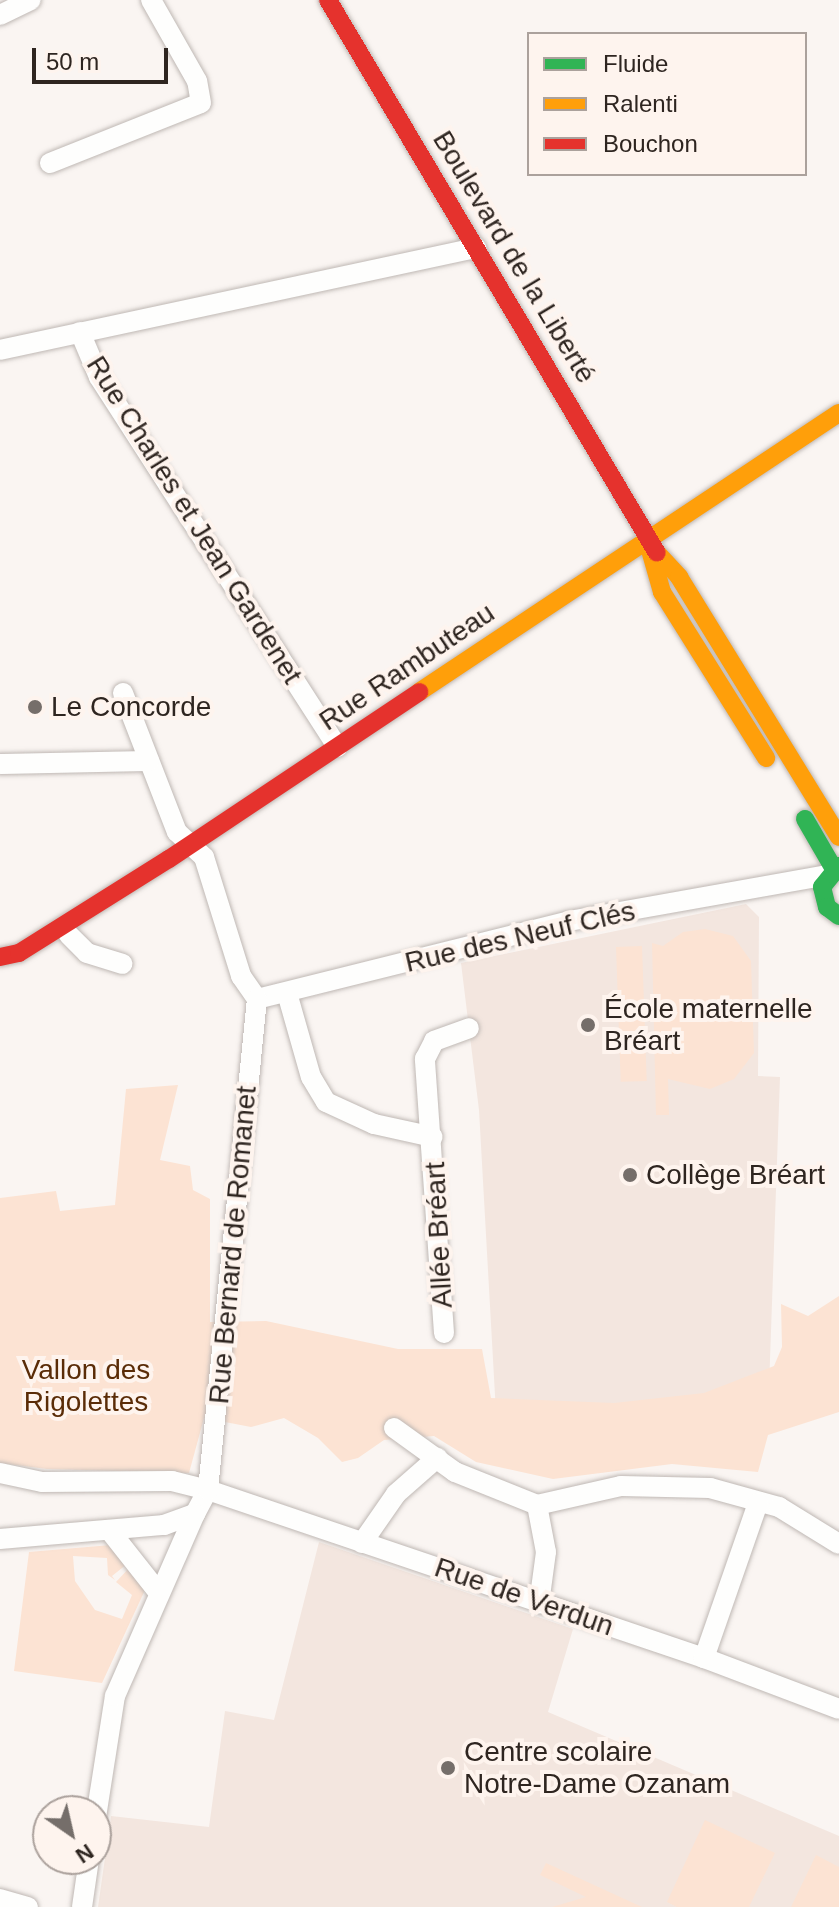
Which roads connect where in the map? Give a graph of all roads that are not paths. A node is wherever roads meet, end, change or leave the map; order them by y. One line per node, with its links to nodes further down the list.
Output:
1 (31, 0): 4 (street)
2 (151, 0): 5 (street)
3 (328, 0): 6 (main road, Boulevard de la Liberté)
4 (0, 15)
5 (50, 163)
6 (476, 248): 7 (street); 11 (main road, Boulevard de la Liberté)
7 (80, 332): 8 (street); 16 (street, Rue Charles et Jean Gardenet)
8 (0, 350)
9 (839, 413): 10 (main road, Rue Rambuteau)
10 (692, 514): 11 (main road, Rue Rambuteau); 13 (main road)
11 (648, 544): 12 (main road, Rue Rambuteau); 13 (main road); 14 (main road)
12 (598, 575): 14 (main road); 16 (main road, Rue Rambuteau)
13 (679, 577): 19 (main road)
14 (662, 592): 19 (main road)
15 (123, 693): 17 (street)
16 (337, 747): 20 (main road, Rue Rambuteau)
17 (149, 761): 18 (street); 20 (street)
18 (0, 764)
19 (829, 838): 21 (street); 21 (main road)
20 (191, 844): 26 (main road, Rue Rambuteau); 29 (street)
21 (827, 872): 22 (street, Rue des Neuf Clés); 23 (main road)
22 (785, 884): 23 (street); 28 (street, Rue des Neuf Clés)
23 (823, 900): 24 (main road)
24 (839, 916)
25 (69, 935): 27 (street)
26 (0, 957)
27 (122, 964)
28 (287, 993): 29 (street, Rue des Neuf Clés); 31 (street, Allée Bréart)
29 (257, 999): 36 (street, Rue Bernard de Romanet)
30 (469, 1028): 31 (street, Allée Bréart)
31 (433, 1137): 32 (street, Allée Bréart)
32 (444, 1333)
33 (394, 1428): 34 (street)
34 (437, 1458): 38 (street); 42 (street)
35 (0, 1473): 36 (street, Rue de Verdun)
36 (208, 1490): 39 (street); 42 (street, Rue de Verdun)
37 (758, 1503): 38 (street); 43 (street); 46 (street)
38 (537, 1505): 45 (street)
39 (195, 1514): 40 (street); 44 (street)
40 (110, 1531): 41 (street); 44 (street)
41 (0, 1539)
42 (362, 1543): 45 (street, Rue de Verdun)
43 (839, 1544)
44 (159, 1593): 48 (street)
45 (539, 1604): 46 (street, Rue de Verdun)
46 (704, 1658): 47 (street, Rue de Verdun)
47 (839, 1709)
48 (99, 1795)
49 (87, 1875): 52 (street)
50 (0, 1899): 51 (street)
51 (28, 1907)
52 (82, 1907)

